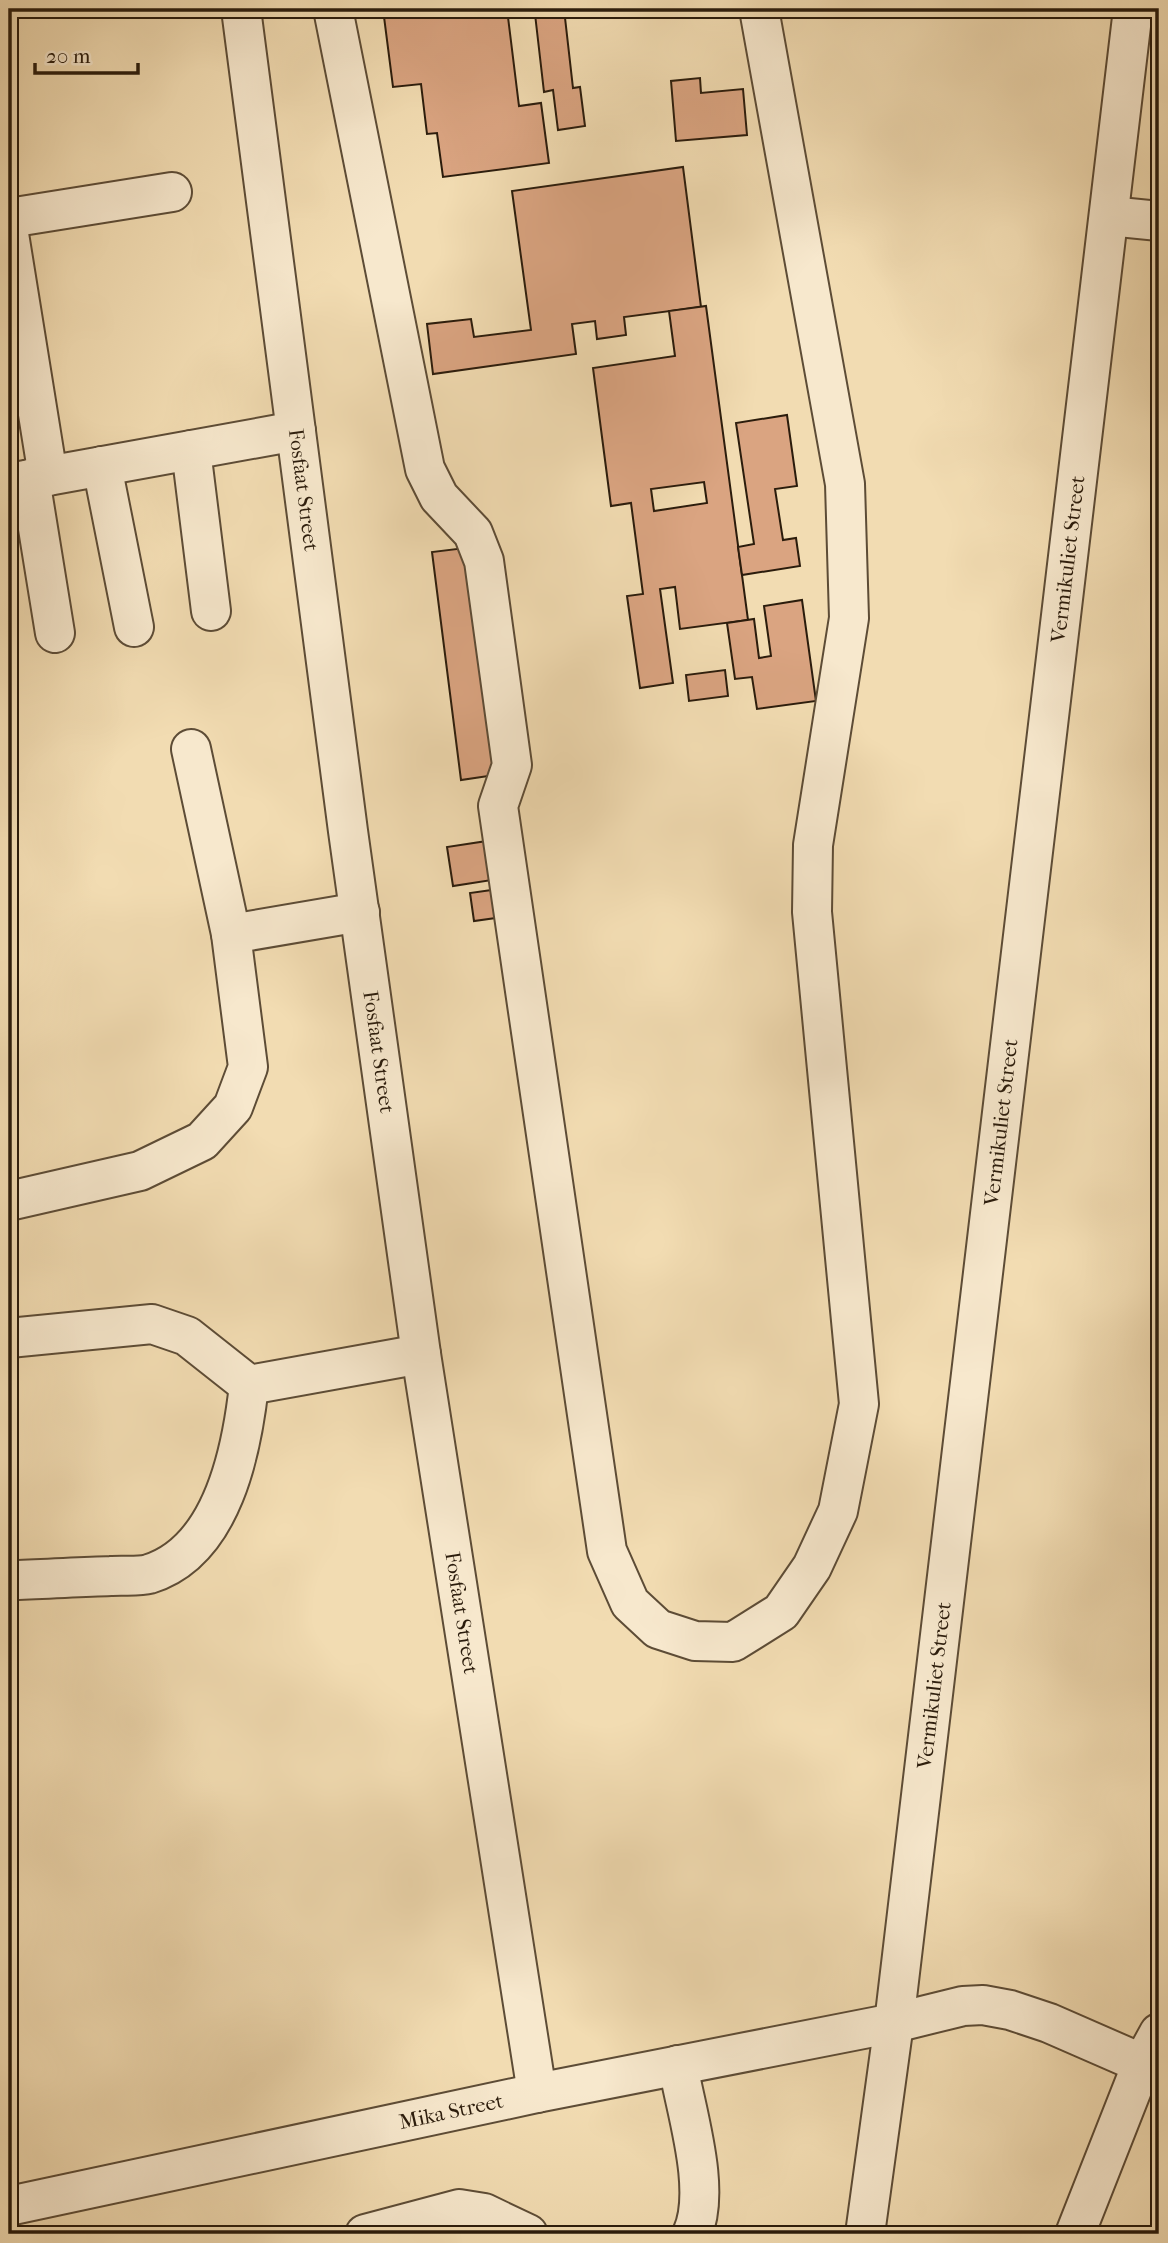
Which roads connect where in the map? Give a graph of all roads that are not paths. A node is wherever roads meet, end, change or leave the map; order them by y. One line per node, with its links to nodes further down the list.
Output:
1 (241, 9): 10 (street, Fosfaat Street)
2 (333, 9): 3 (street)
3 (759, 9)
4 (1133, 9): 6 (street, Vermikuliet Street)
5 (172, 192): 7 (street)
6 (1109, 216): 8 (street); 25 (street, Vermikuliet Street)
7 (9, 218)
8 (1159, 221)
9 (9, 234): 13 (street)
10 (296, 431): 11 (street); 18 (street, Fosfaat Street)
11 (191, 450): 12 (street); 14 (street)
12 (102, 466): 13 (street); 15 (street)
13 (29, 479): 16 (street)
14 (211, 611)
15 (134, 627)
16 (55, 633)
17 (191, 749): 19 (street)
18 (360, 912): 19 (street); 22 (street, Fosfaat Street)
19 (231, 934): 20 (street)
20 (9, 1201)
21 (9, 1338): 23 (street)
22 (421, 1354): 23 (street); 28 (street, Fosfaat Street)
23 (249, 1385): 24 (street)
24 (9, 1578)
25 (894, 2023): 26 (street, Mika Street); 27 (street, Mika Street); 34 (street, Vermikuliet Street)
26 (1153, 2056): 35 (street)
27 (678, 2065): 28 (street, Mika Street); 33 (street)
28 (537, 2093): 29 (street, Mika Street)
29 (9, 2206)
30 (407, 2229): 31 (street); 32 (street)
31 (365, 2234)
32 (528, 2234)
33 (692, 2234)
34 (865, 2234)
35 (1075, 2234)

